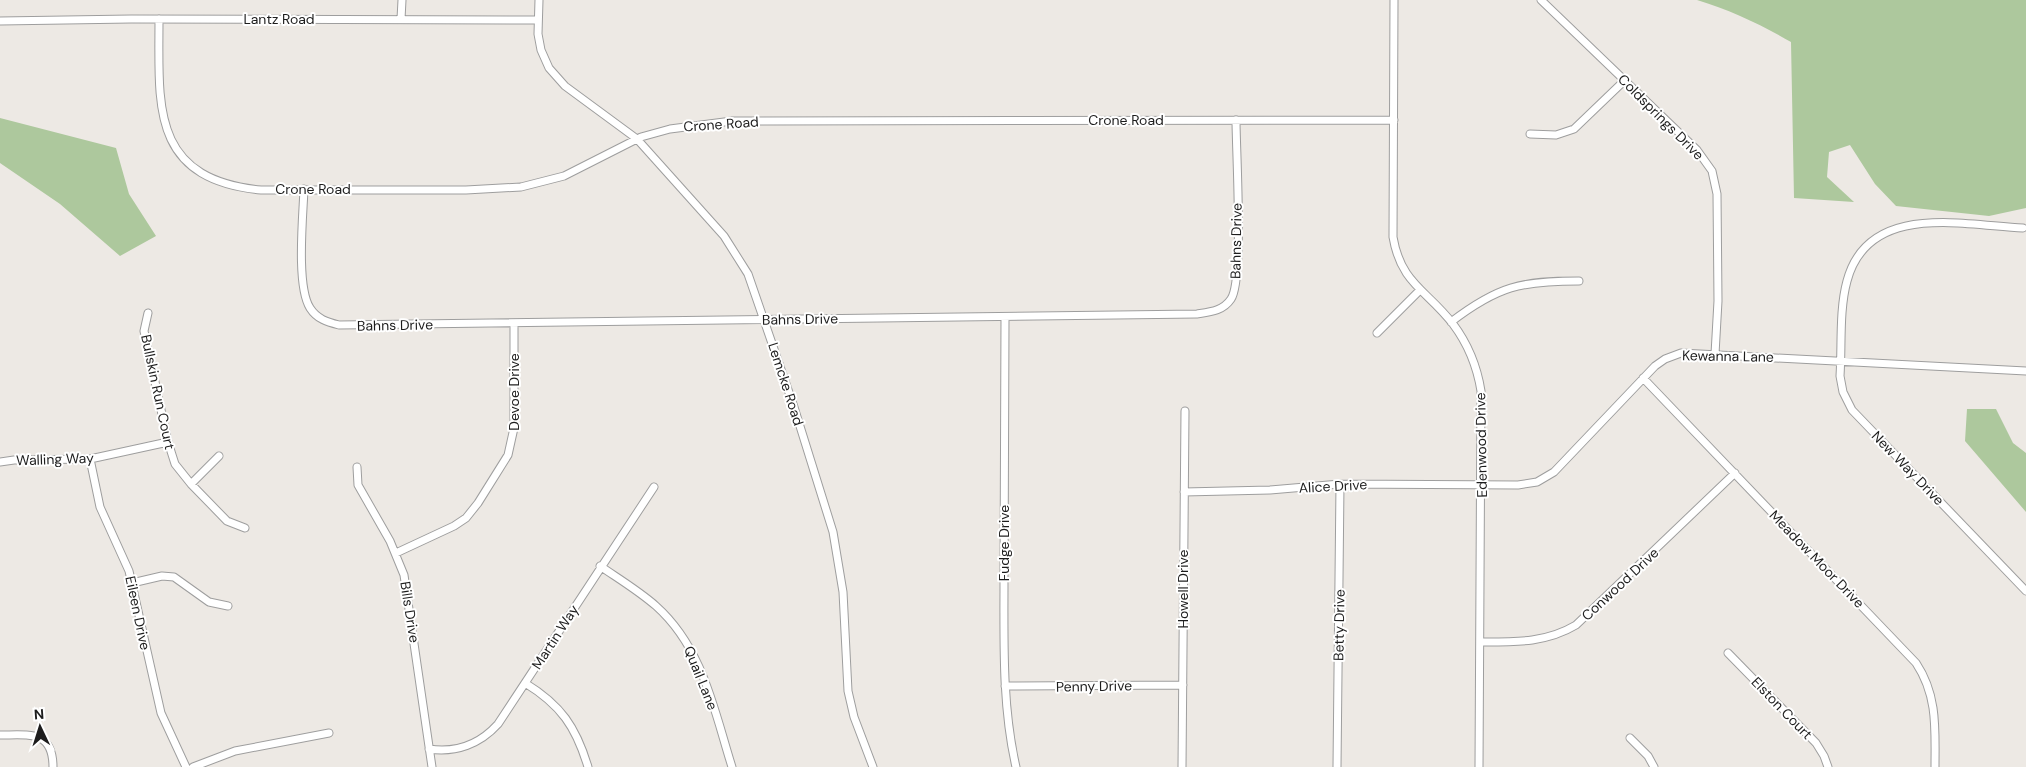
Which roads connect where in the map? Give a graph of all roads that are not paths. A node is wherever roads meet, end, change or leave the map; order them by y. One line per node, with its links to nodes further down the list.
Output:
1 (402, 0): 6 (street)
2 (539, 0): 7 (street)
3 (1394, 0): 11 (street, Edenwood Drive)
4 (1541, 0): 9 (street, Coldsprings Drive)
5 (159, 19): 6 (street, Lantz Road); 8 (street, Lantz Road); 14 (street, Crone Road)
6 (401, 19): 7 (street, Lantz Road)
7 (537, 20): 13 (street, Lemcke Road)
8 (0, 21)
9 (1624, 80): 12 (street); 24 (street, Coldsprings Drive)
10 (1236, 120): 11 (street, Crone Road); 13 (street, Crone Road); 19 (street, Bahns Drive)
11 (1394, 120): 17 (street, Edenwood Drive)
12 (1530, 134)
13 (637, 139): 14 (street, Crone Road); 20 (street, Lemcke Road)
14 (304, 189): 22 (street, Bahns Drive)
15 (2023, 228): 25 (street, New Way Drive)
16 (1579, 281): 21 (street)
17 (1420, 290): 21 (street, Edenwood Drive); 23 (street)
18 (148, 313): 29 (street, Bullskin Run Court)
19 (1005, 318): 20 (street, Bahns Drive); 50 (street, Fudge Drive)
20 (765, 320): 22 (street, Bahns Drive); 61 (street, Lemcke Road)
21 (1452, 322): 37 (street, Edenwood Drive)
22 (514, 323): 41 (street, Devoe Drive)
23 (1378, 333)
24 (1715, 354): 25 (street, Kewanna Lane); 27 (street, Kewanna Lane)
25 (1841, 360): 26 (street, Kewanna Lane); 44 (street, New Way Drive)
26 (2026, 371)
27 (1643, 378): 34 (street, Meadow Moor Drive); 37 (street, Kewanna Lane)
28 (1185, 411): 39 (street, Howell Drive)
29 (168, 442): 31 (street, Walling Way); 35 (street, Bullskin Run Court)
30 (219, 456): 35 (street)
31 (90, 459): 32 (street, Walling Way); 43 (street, Eileen Drive)
32 (0, 462)
33 (357, 467): 41 (street, Bills Drive)
34 (1735, 474): 46 (street, Conwood Drive); 68 (street, Meadow Moor Drive)
35 (191, 484): 40 (street, Bullskin Run Court)
36 (1340, 484): 37 (street, Alice Drive); 39 (street, Alice Drive); 64 (street, Betty Drive)
37 (1481, 484): 46 (street, Edenwood Drive)
38 (654, 487): 42 (street, Martin Way)
39 (1184, 492): 49 (street, Howell Drive)
40 (245, 528)
41 (396, 553): 54 (street, Bills Drive)
42 (600, 566): 48 (street, Martin Way); 60 (street, Quail Lane)
43 (132, 583): 45 (street); 56 (street, Eileen Drive)
44 (2026, 591)
45 (228, 606)
46 (1480, 642): 65 (street, Edenwood Drive)
47 (1728, 653): 67 (street, Elston Court)
48 (524, 683): 54 (street, Martin Way); 59 (street)
49 (1182, 684): 50 (street, Penny Drive); 63 (street, Howell Drive)
50 (1005, 686): 62 (street, Fudge Drive)
51 (329, 733): 57 (street)
52 (0, 735): 55 (street)
53 (1630, 738): 66 (street)
54 (429, 750): 58 (street, Bills Drive)
55 (53, 767)
56 (186, 767)
57 (193, 767)
58 (432, 767)
59 (588, 767)
60 (732, 767)
61 (873, 767)
62 (1016, 767)
63 (1182, 767)
64 (1338, 767)
65 (1479, 767)
66 (1654, 767)
67 (1828, 767)
68 (1935, 767)

